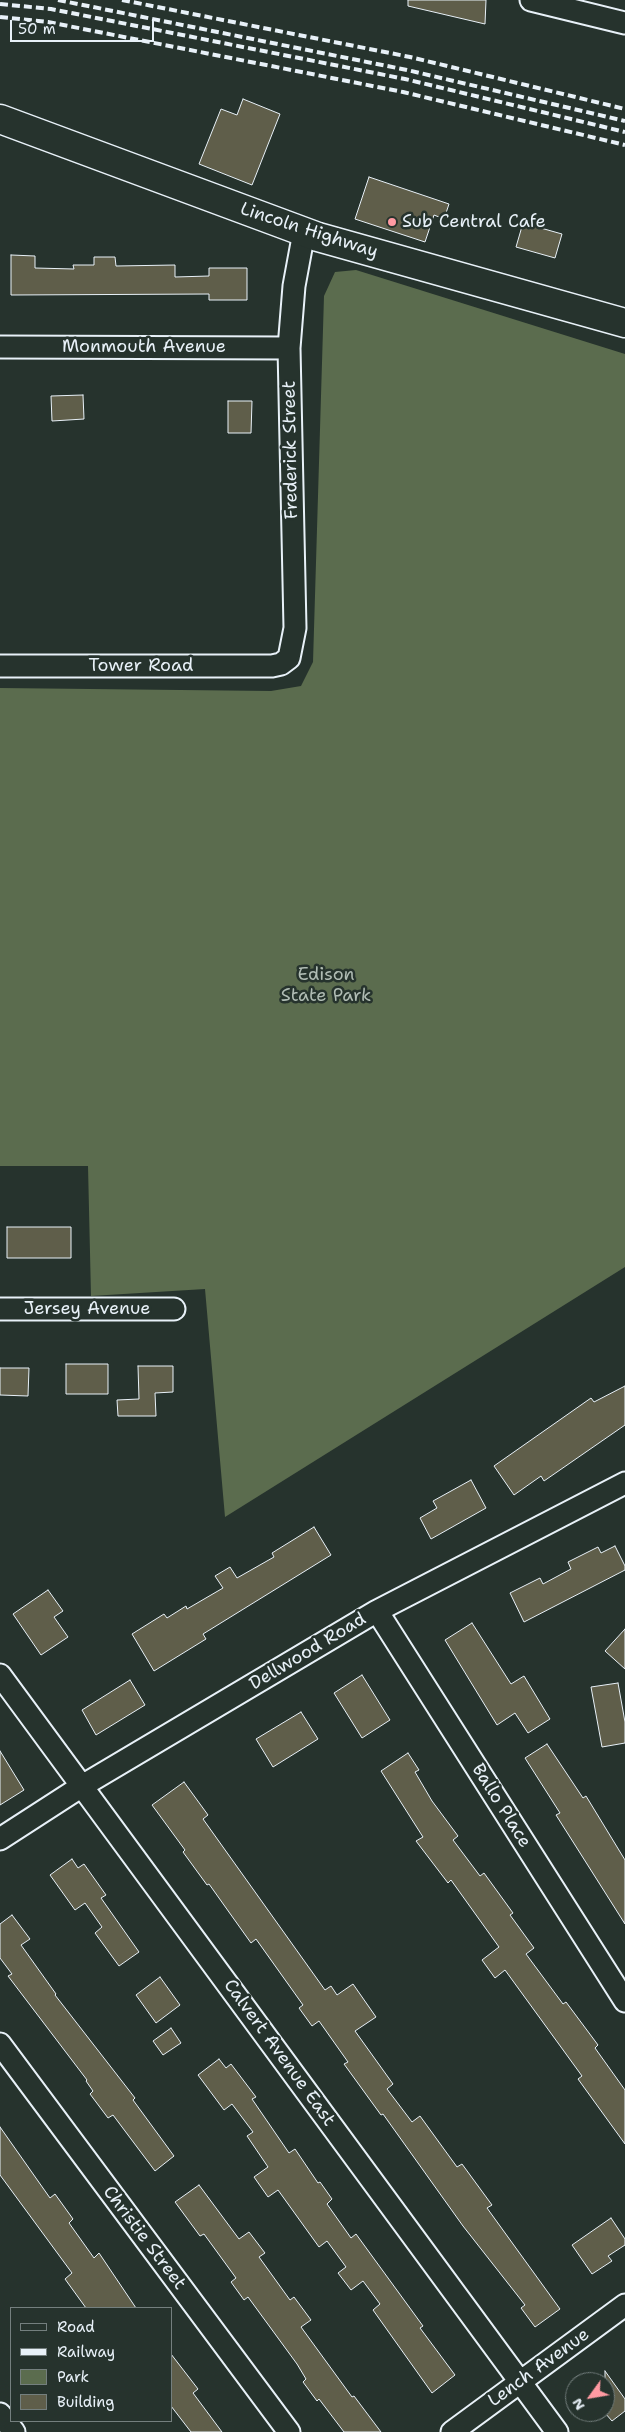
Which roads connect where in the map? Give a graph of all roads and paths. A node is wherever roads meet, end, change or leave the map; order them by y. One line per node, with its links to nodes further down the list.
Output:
1 (531, 0): 2 (street)
2 (625, 23)
3 (0, 118): 4 (main road, Lincoln Highway)
4 (304, 232): 5 (main road, Lincoln Highway); 7 (street, Frederick Street)
5 (625, 323)
6 (0, 347): 7 (street, Monmouth Avenue)
7 (289, 348): 8 (street, Frederick Street)
8 (281, 664): 9 (street, Tower Road)
9 (0, 666)
10 (0, 1309): 11 (street, Jersey Avenue)
11 (174, 1309)
12 (625, 1483): 13 (street, Dellwood Road)
13 (377, 1611): 15 (street, Dellwood Road); 17 (street, Ballo Place)
14 (0, 1674): 15 (street, Calvert Avenue East)
15 (82, 1786): 16 (street, Dellwood Road); 20 (street, Calvert Avenue East)
16 (0, 1838)
17 (625, 2001)
18 (0, 2044): 23 (street, Christie Street)
19 (625, 2305): 20 (street, Lench Avenue)
20 (520, 2382): 24 (street, Lench Avenue); 25 (street, Calvert Avenue East)
21 (0, 2414): 22 (street)
22 (14, 2432)
23 (289, 2432)
24 (452, 2432)
25 (557, 2432)

